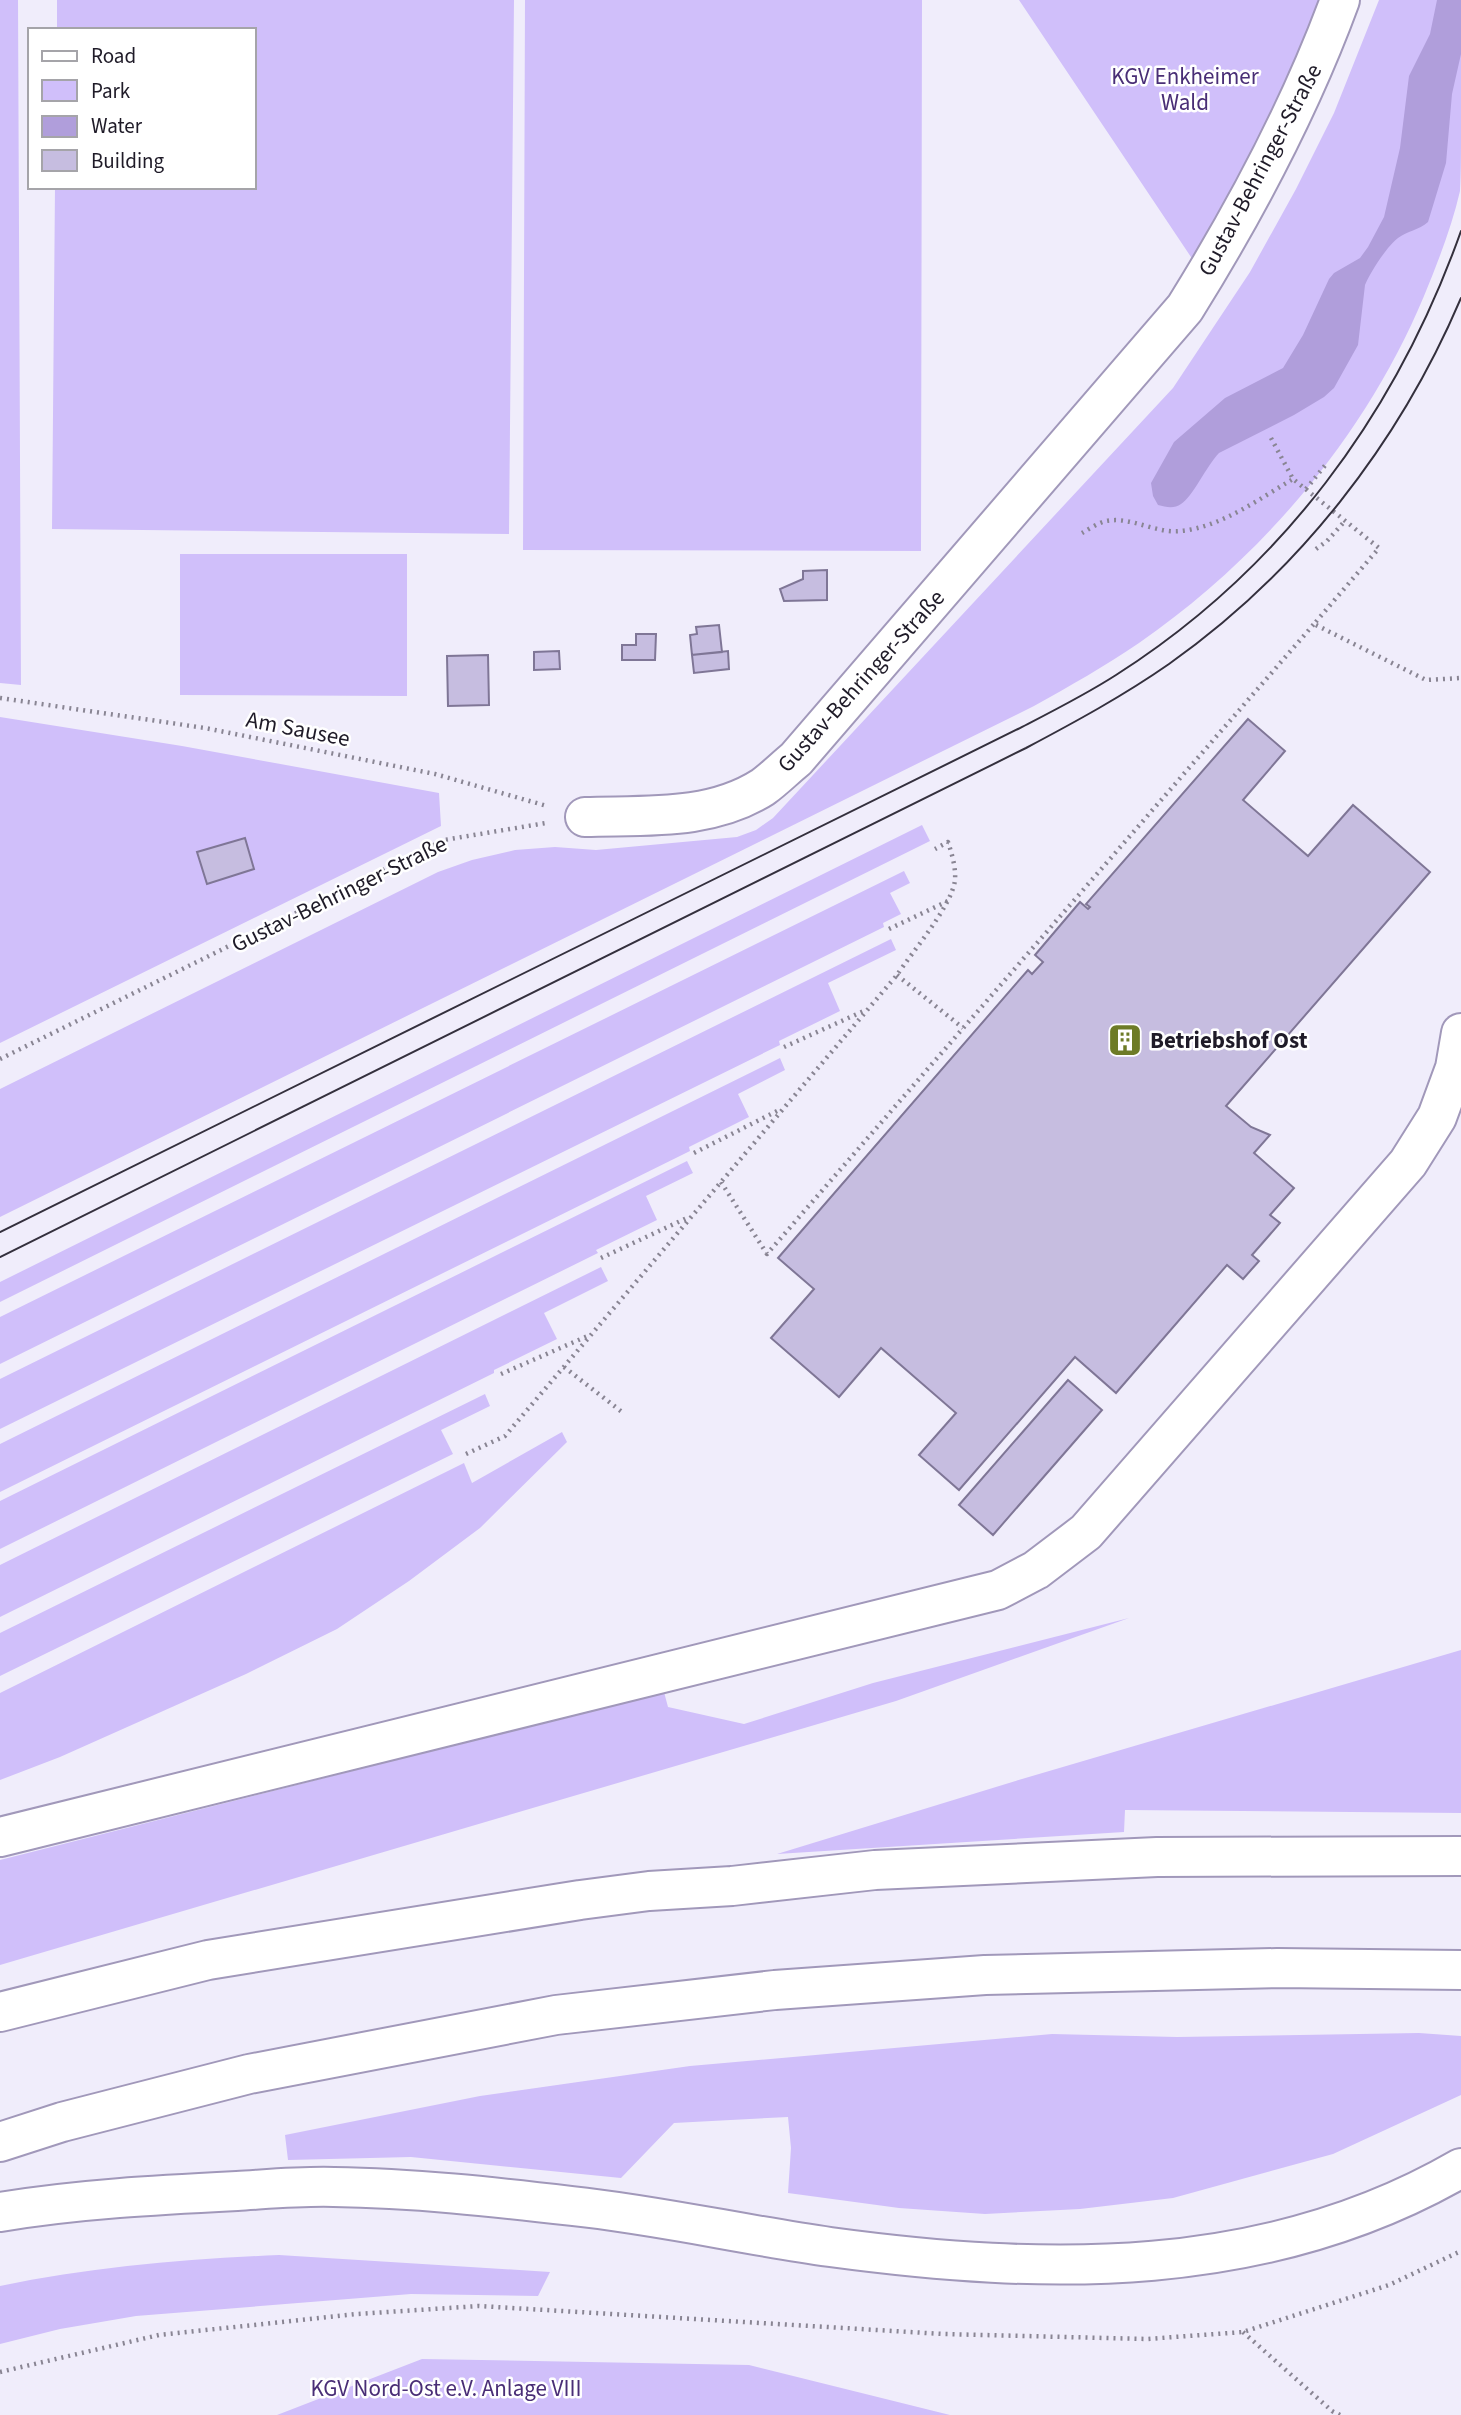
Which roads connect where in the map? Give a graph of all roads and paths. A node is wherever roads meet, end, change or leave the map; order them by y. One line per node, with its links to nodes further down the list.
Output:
1 (1340, 0): 12 (main road, Gustav-Behringer-Straße)
2 (1271, 438): 4 (path)
3 (1327, 463): 5 (path)
4 (1293, 479): 5 (path); 7 (path)
5 (1306, 489): 6 (path)
6 (1345, 521): 8 (path); 9 (path)
7 (1082, 533)
8 (1316, 549)
9 (1314, 624): 10 (path); 18 (path)
10 (1461, 678)
11 (0, 698): 12 (path, Am Sausee)
12 (585, 817): 21 (path, Gustav-Behringer-Straße)
13 (936, 849): 14 (path)
14 (948, 901): 15 (path); 16 (path)
15 (889, 929)
16 (897, 975): 17 (path); 18 (path)
17 (867, 1009): 20 (path); 22 (path)
18 (963, 1028): 24 (path)
19 (1461, 1033): 32 (main road)
20 (784, 1048)
21 (0, 1059)
22 (784, 1107): 23 (path); 24 (path)
23 (694, 1153)
24 (721, 1181): 25 (path)
25 (692, 1215): 26 (path); 27 (path)
26 (601, 1258)
27 (592, 1334): 28 (path); 29 (path)
28 (564, 1367): 30 (path); 31 (path)
29 (501, 1374)
30 (622, 1412)
31 (467, 1454)
32 (0, 1838)
33 (1461, 1856): 35 (main road)
34 (1461, 1970): 36 (main road)
35 (0, 2012)
36 (0, 2143)
37 (1461, 2168): 38 (main road)
38 (0, 2212)
39 (1461, 2251): 40 (path)
40 (1243, 2332): 41 (path); 42 (path)
41 (0, 2372)
42 (1340, 2415)

